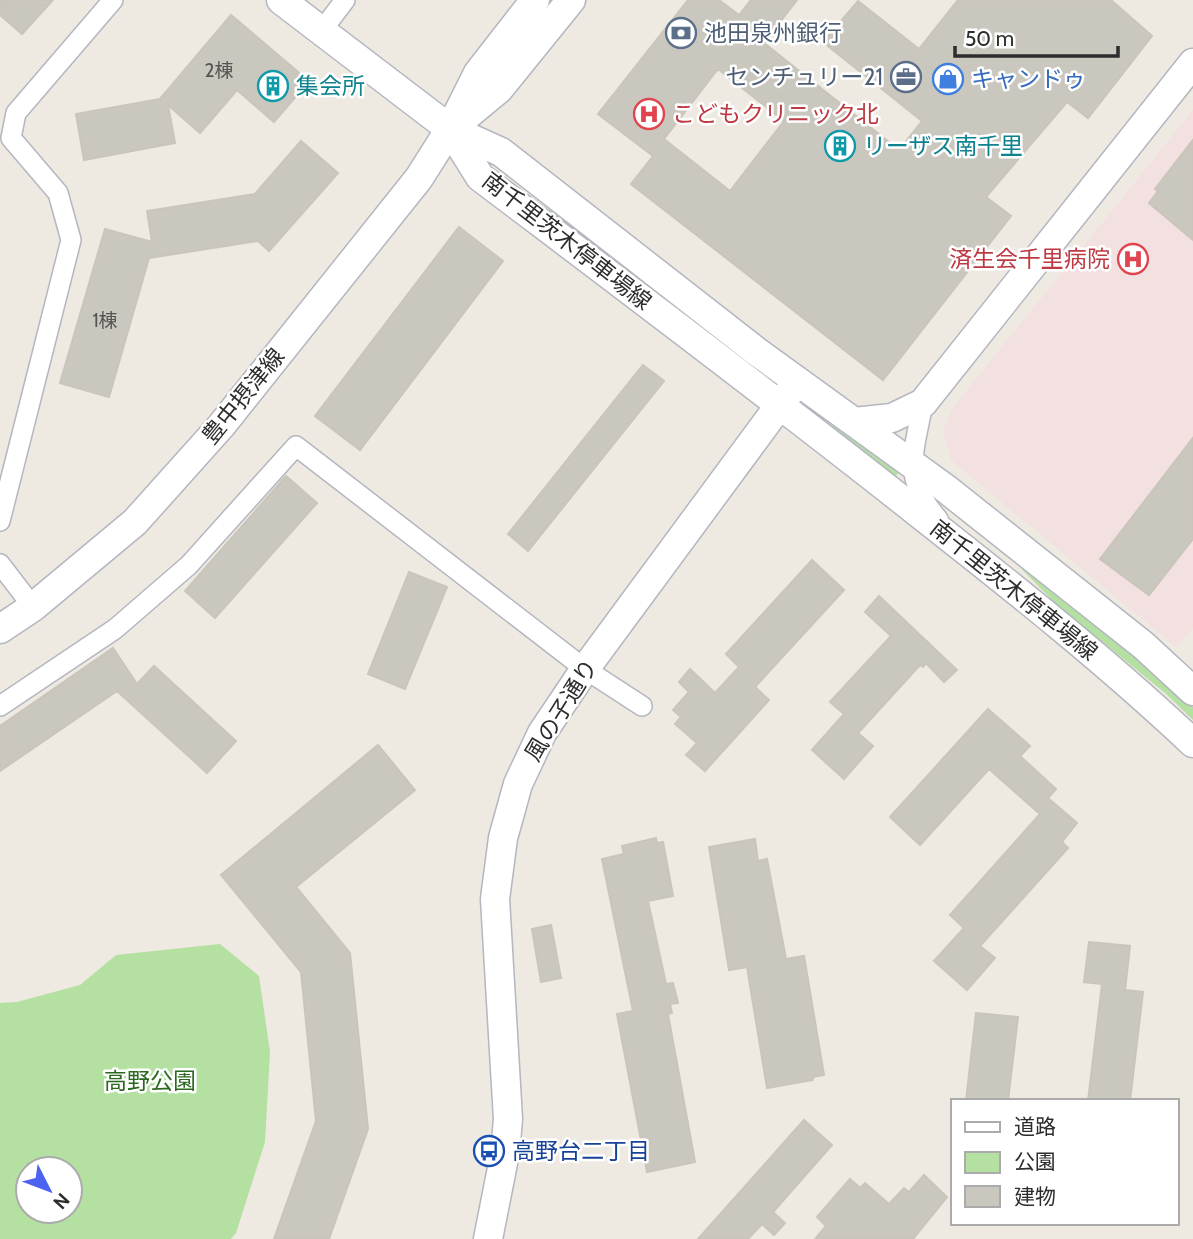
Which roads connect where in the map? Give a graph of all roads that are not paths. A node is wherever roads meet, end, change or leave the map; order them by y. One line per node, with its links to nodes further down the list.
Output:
1 (113, 0): 15 (street)
2 (281, 0): 6 (main road)
3 (345, 0): 6 (street)
4 (535, 0): 8 (main road, 豊中摂津線)
5 (571, 0): 8 (main road, 豊中摂津線)
6 (323, 29): 8 (main road)
7 (1193, 63): 10 (main road)
8 (450, 129): 9 (main road, 南千里茨木停車場線); 11 (main road, 南千里茨木停車場線); 18 (main road, 豊中摂津線)
9 (798, 382): 11 (main road, 風の子通り); 12 (main road, 南千里茨木停車場線)
10 (923, 403): 12 (main road); 13 (street); 14 (street)
11 (780, 404): 16 (main road, 南千里茨木停車場線); 20 (main road, 風の子通り)
12 (853, 422): 13 (main road, 南千里茨木停車場線)
13 (912, 463): 14 (main road, 南千里茨木停車場線); 16 (street)
14 (945, 488): 21 (main road, 南千里茨木停車場線)
15 (0, 521)
16 (965, 549): 24 (main road, 南千里茨木停車場線)
17 (0, 564): 18 (street)
18 (33, 607): 19 (main road, 豊中摂津線)
19 (0, 629)
20 (584, 669): 22 (street); 23 (street); 25 (main road, 風の子通り)
21 (1193, 691)
22 (0, 706)
23 (642, 706)
24 (1193, 743)
25 (488, 1239)

